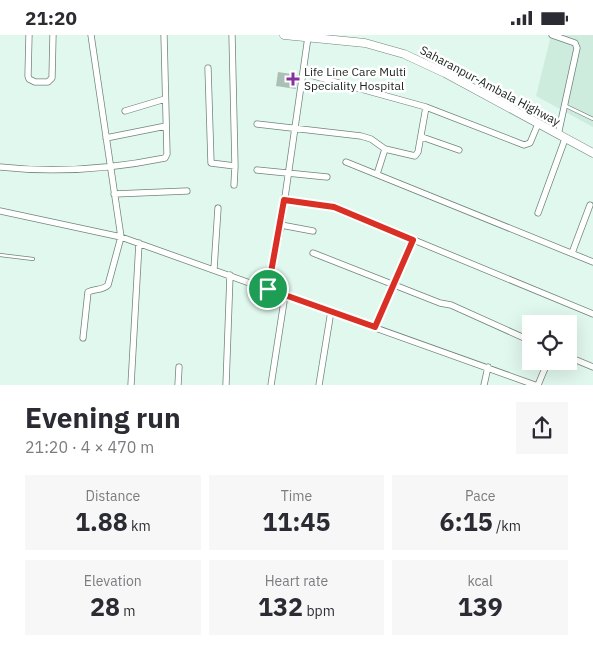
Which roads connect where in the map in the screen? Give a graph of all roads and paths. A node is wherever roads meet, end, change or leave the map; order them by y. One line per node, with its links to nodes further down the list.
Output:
1 (29, 35): 2 (street)
2 (53, 35)
3 (91, 35): 23 (street)
4 (164, 35): 12 (street)
5 (232, 35): 29 (street)
6 (286, 35): 7 (main road, Saharanpur-Ambala Highway)
7 (297, 35): 9 (main road, Saharanpur-Ambala Highway)
8 (552, 35): 13 (street)
9 (308, 37): 11 (street); 18 (main road, Saharanpur-Ambala Highway)
10 (208, 68): 29 (street)
11 (303, 73): 14 (street); 20 (street)
12 (165, 99): 15 (street); 19 (street)
13 (565, 105): 16 (lane); 22 (street)
14 (426, 107): 18 (street); 21 (street)
15 (125, 111)
16 (593, 119)
17 (257, 124): 20 (street)
18 (538, 124): 22 (main road, Saharanpur-Ambala Highway)
19 (166, 127): 23 (street); 28 (street)
20 (295, 127): 24 (street); 32 (street)
21 (422, 137): 24 (street); 25 (street)
22 (562, 137): 26 (main road, Saharanpur-Ambala Highway); 42 (street)
23 (106, 138): 28 (street)
24 (385, 149): 33 (street)
25 (459, 150)
26 (593, 153)
27 (346, 162): 33 (street)
28 (110, 166): 30 (street); 37 (street)
29 (235, 166): 35 (street)
30 (0, 167)
31 (257, 170): 32 (street)
32 (288, 173): 34 (street); 38 (street)
33 (377, 174): 49 (street)
34 (327, 177)
35 (234, 185)
36 (188, 191): 37 (street)
37 (114, 194): 45 (street)
38 (284, 200): 43 (street); 46 (street)
39 (590, 205): 49 (street)
40 (218, 208): 53 (street)
41 (0, 211): 45 (street)
42 (538, 213)
43 (281, 225): 44 (street); 56 (street)
44 (313, 231)
45 (121, 237): 47 (street); 62 (street)
46 (413, 240): 55 (street); 59 (street)
47 (139, 243): 53 (street); 69 (street)
48 (313, 253): 55 (street)
49 (572, 253): 52 (street)
50 (0, 255): 51 (lane)
51 (33, 259)
52 (593, 262)
53 (214, 269): 54 (street)
54 (230, 275): 56 (street); 71 (street)
55 (393, 285): 60 (street); 61 (street)
56 (268, 289): 57 (street)
57 (285, 295): 58 (street); 72 (street)
58 (331, 311): 60 (street); 73 (street)
59 (593, 314)
60 (375, 327): 65 (street)
61 (522, 337)
62 (83, 338)
63 (577, 360): 66 (street)
64 (179, 367): 70 (street)
65 (488, 367): 68 (street); 74 (street)
66 (593, 367)
67 (544, 370): 75 (street)
68 (526, 383): 75 (street)
69 (131, 385)
70 (178, 385)
71 (226, 385)
72 (271, 385)
73 (319, 385)
74 (484, 385)
75 (536, 385)

